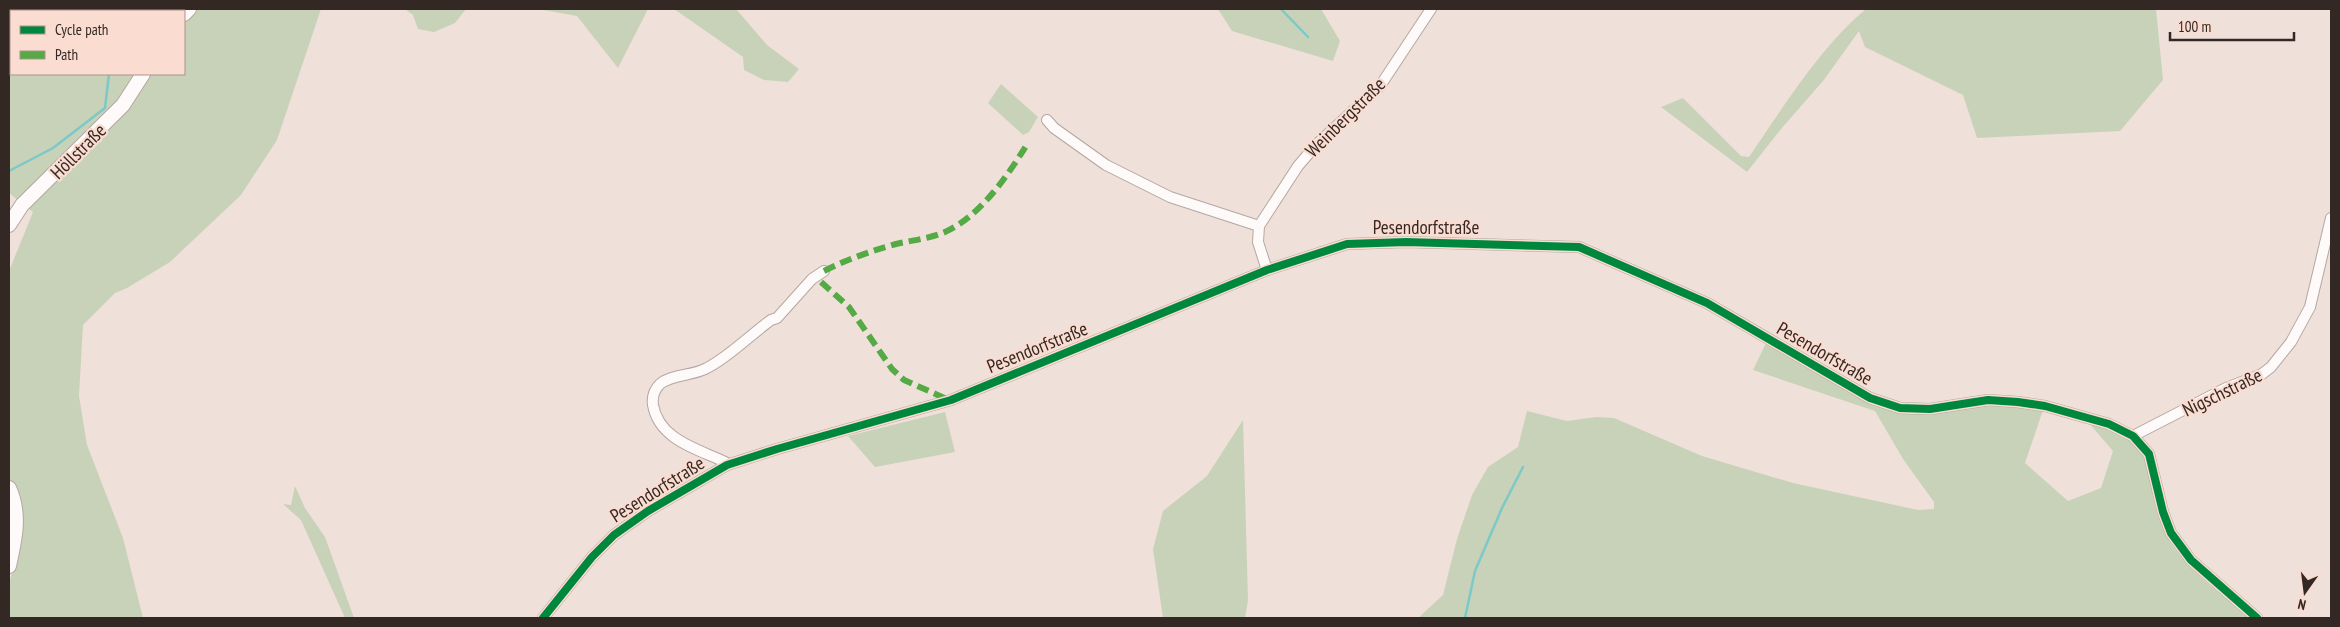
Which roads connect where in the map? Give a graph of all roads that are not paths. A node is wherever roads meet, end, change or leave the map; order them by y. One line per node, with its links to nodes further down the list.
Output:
1 (1431, 9): 6 (street, Weinbergstraße)
2 (142, 75): 5 (street, Höllstraße)
3 (1047, 120): 6 (street)
4 (2331, 218): 9 (street, Nigschstraße)
5 (9, 225)
6 (1259, 226): 7 (street)
7 (1267, 270): 9 (street, Pesendorfstraße); 10 (street, Pesendorfstraße)
8 (824, 271): 10 (street)
9 (2133, 436): 14 (street, Pesendorfstraße)
10 (727, 465): 13 (street, Pesendorfstraße)
11 (9, 488): 12 (street)
12 (9, 566)
13 (544, 618)
14 (2257, 618)

